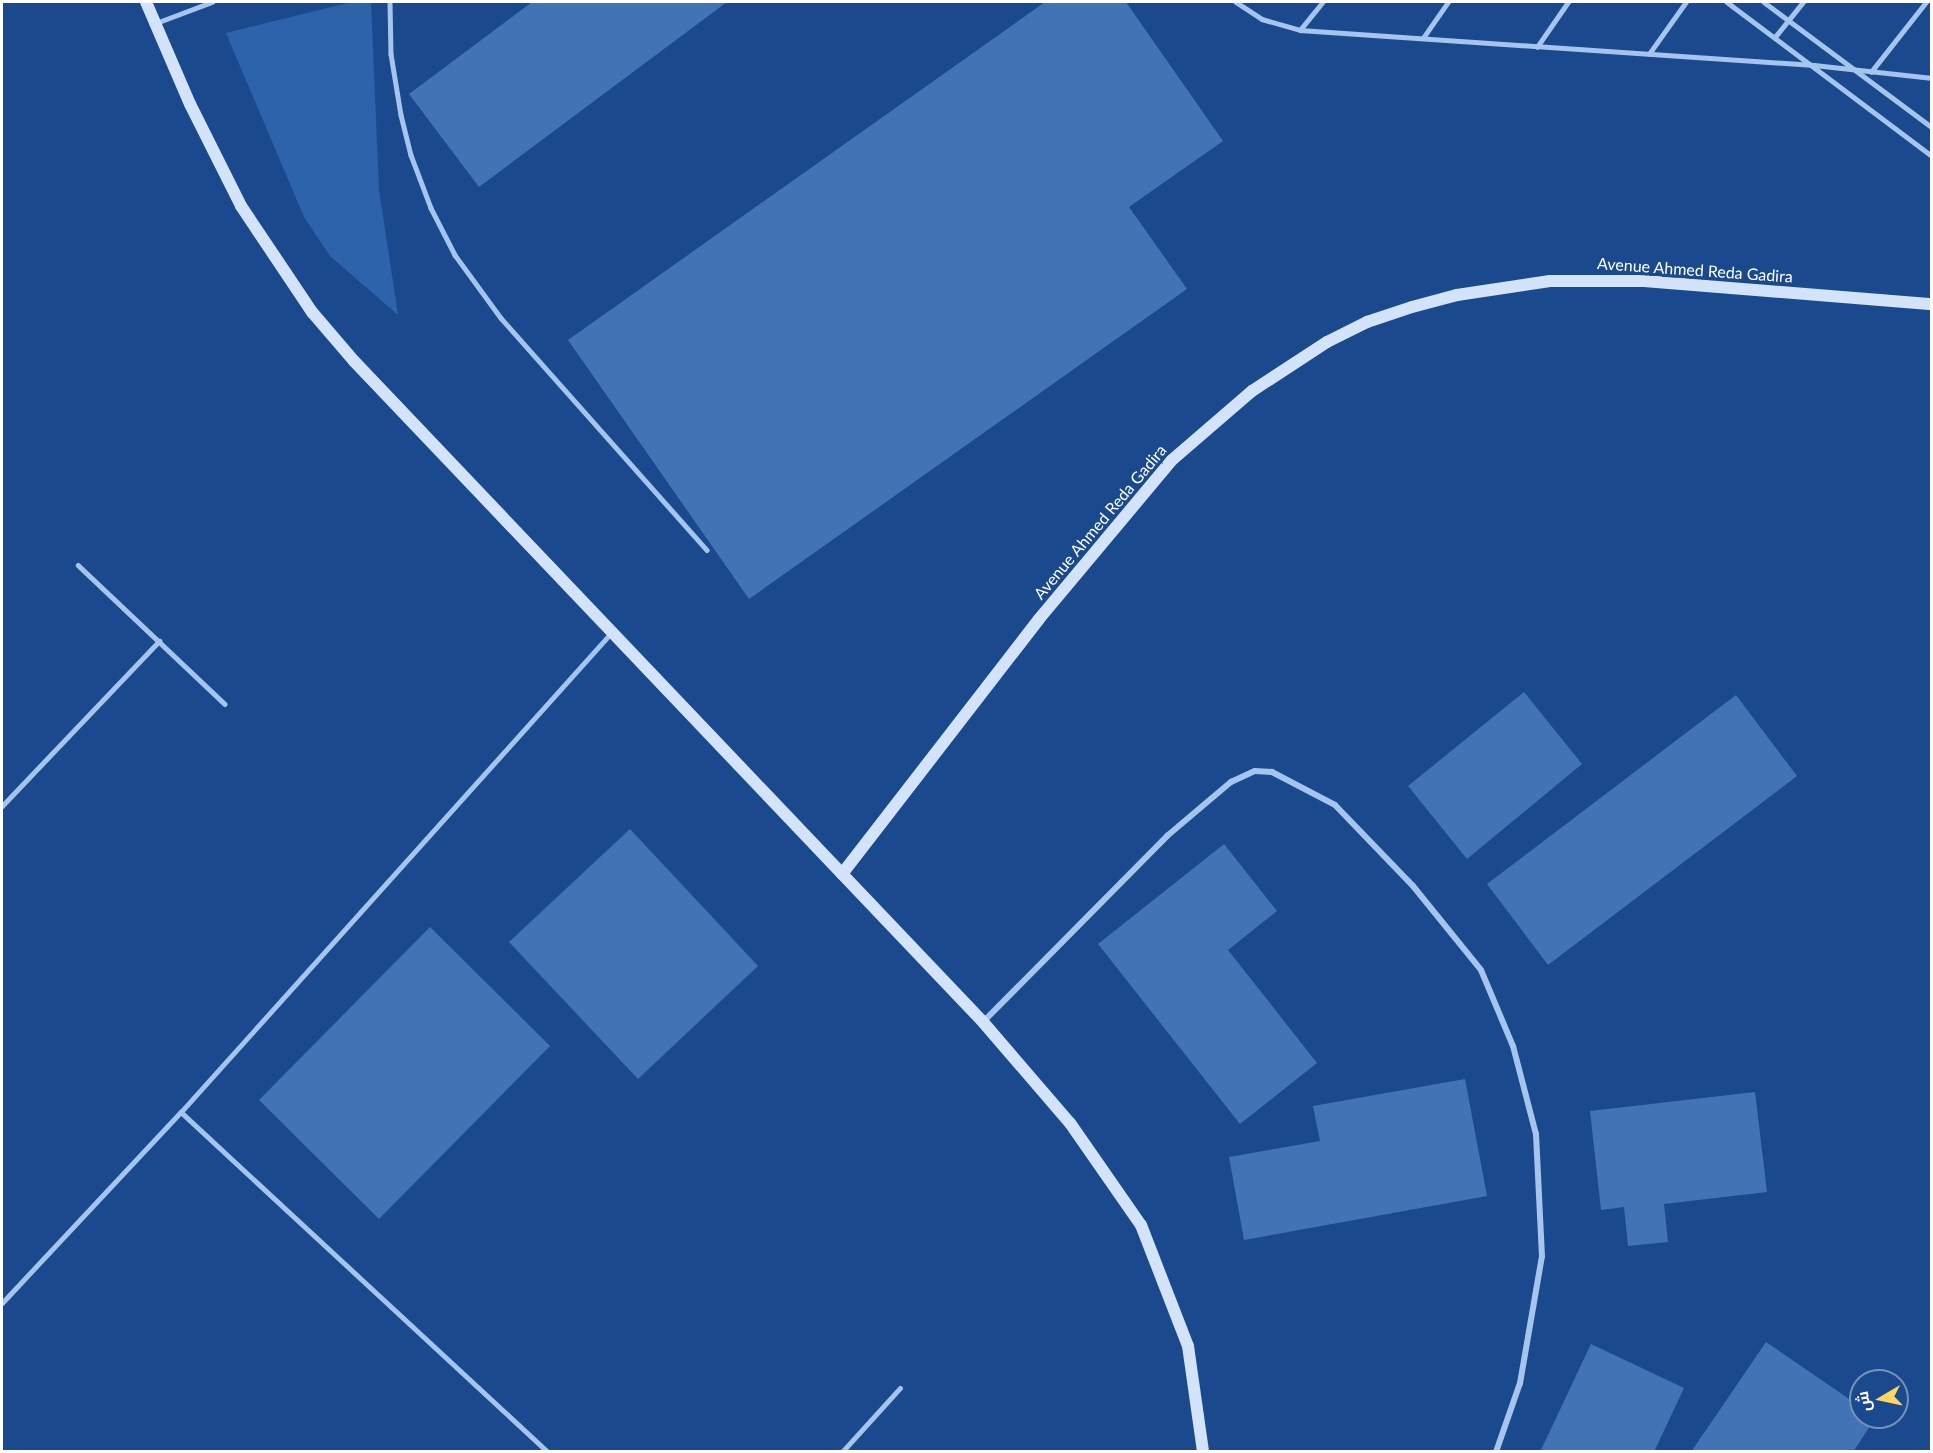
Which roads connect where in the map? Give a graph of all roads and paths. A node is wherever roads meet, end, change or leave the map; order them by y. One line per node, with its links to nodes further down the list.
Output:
1 (146, 2): 14 (main road)
2 (212, 2): 14 (lane)
3 (390, 2): 27 (lane)
4 (1236, 2): 15 (lane)
5 (1323, 2): 15 (lane)
6 (1448, 2): 17 (lane)
7 (1568, 2): 18 (lane)
8 (1686, 2): 19 (lane)
9 (1727, 2): 16 (lane)
10 (1764, 2): 13 (lane)
11 (1803, 2): 13 (lane)
12 (1926, 2): 22 (lane)
13 (1789, 20): 16 (lane); 21 (lane)
14 (154, 23): 29 (main road)
15 (1300, 30): 17 (lane)
16 (1775, 37): 20 (lane)
17 (1423, 38): 18 (lane)
18 (1537, 47): 19 (lane)
19 (1649, 54): 20 (lane)
20 (1814, 65): 21 (lane); 25 (lane)
21 (1860, 71): 22 (lane); 24 (lane)
22 (1871, 72): 23 (lane)
23 (1932, 78)
24 (1932, 127)
25 (1932, 156)
26 (1932, 304): 33 (main road, Avenue Ahmed Reda Gadira)
27 (707, 549)
28 (78, 565): 30 (lane)
29 (612, 632): 33 (main road); 35 (lane)
30 (159, 641): 31 (lane); 32 (lane)
31 (225, 704)
32 (2, 806)
33 (842, 874): 34 (main road)
34 (983, 1022): 40 (main road); 41 (street)
35 (181, 1112): 36 (lane); 38 (lane)
36 (2, 1303)
37 (900, 1388): 39 (lane)
38 (548, 1452)
39 (842, 1452)
40 (1203, 1452)
41 (1496, 1452)

